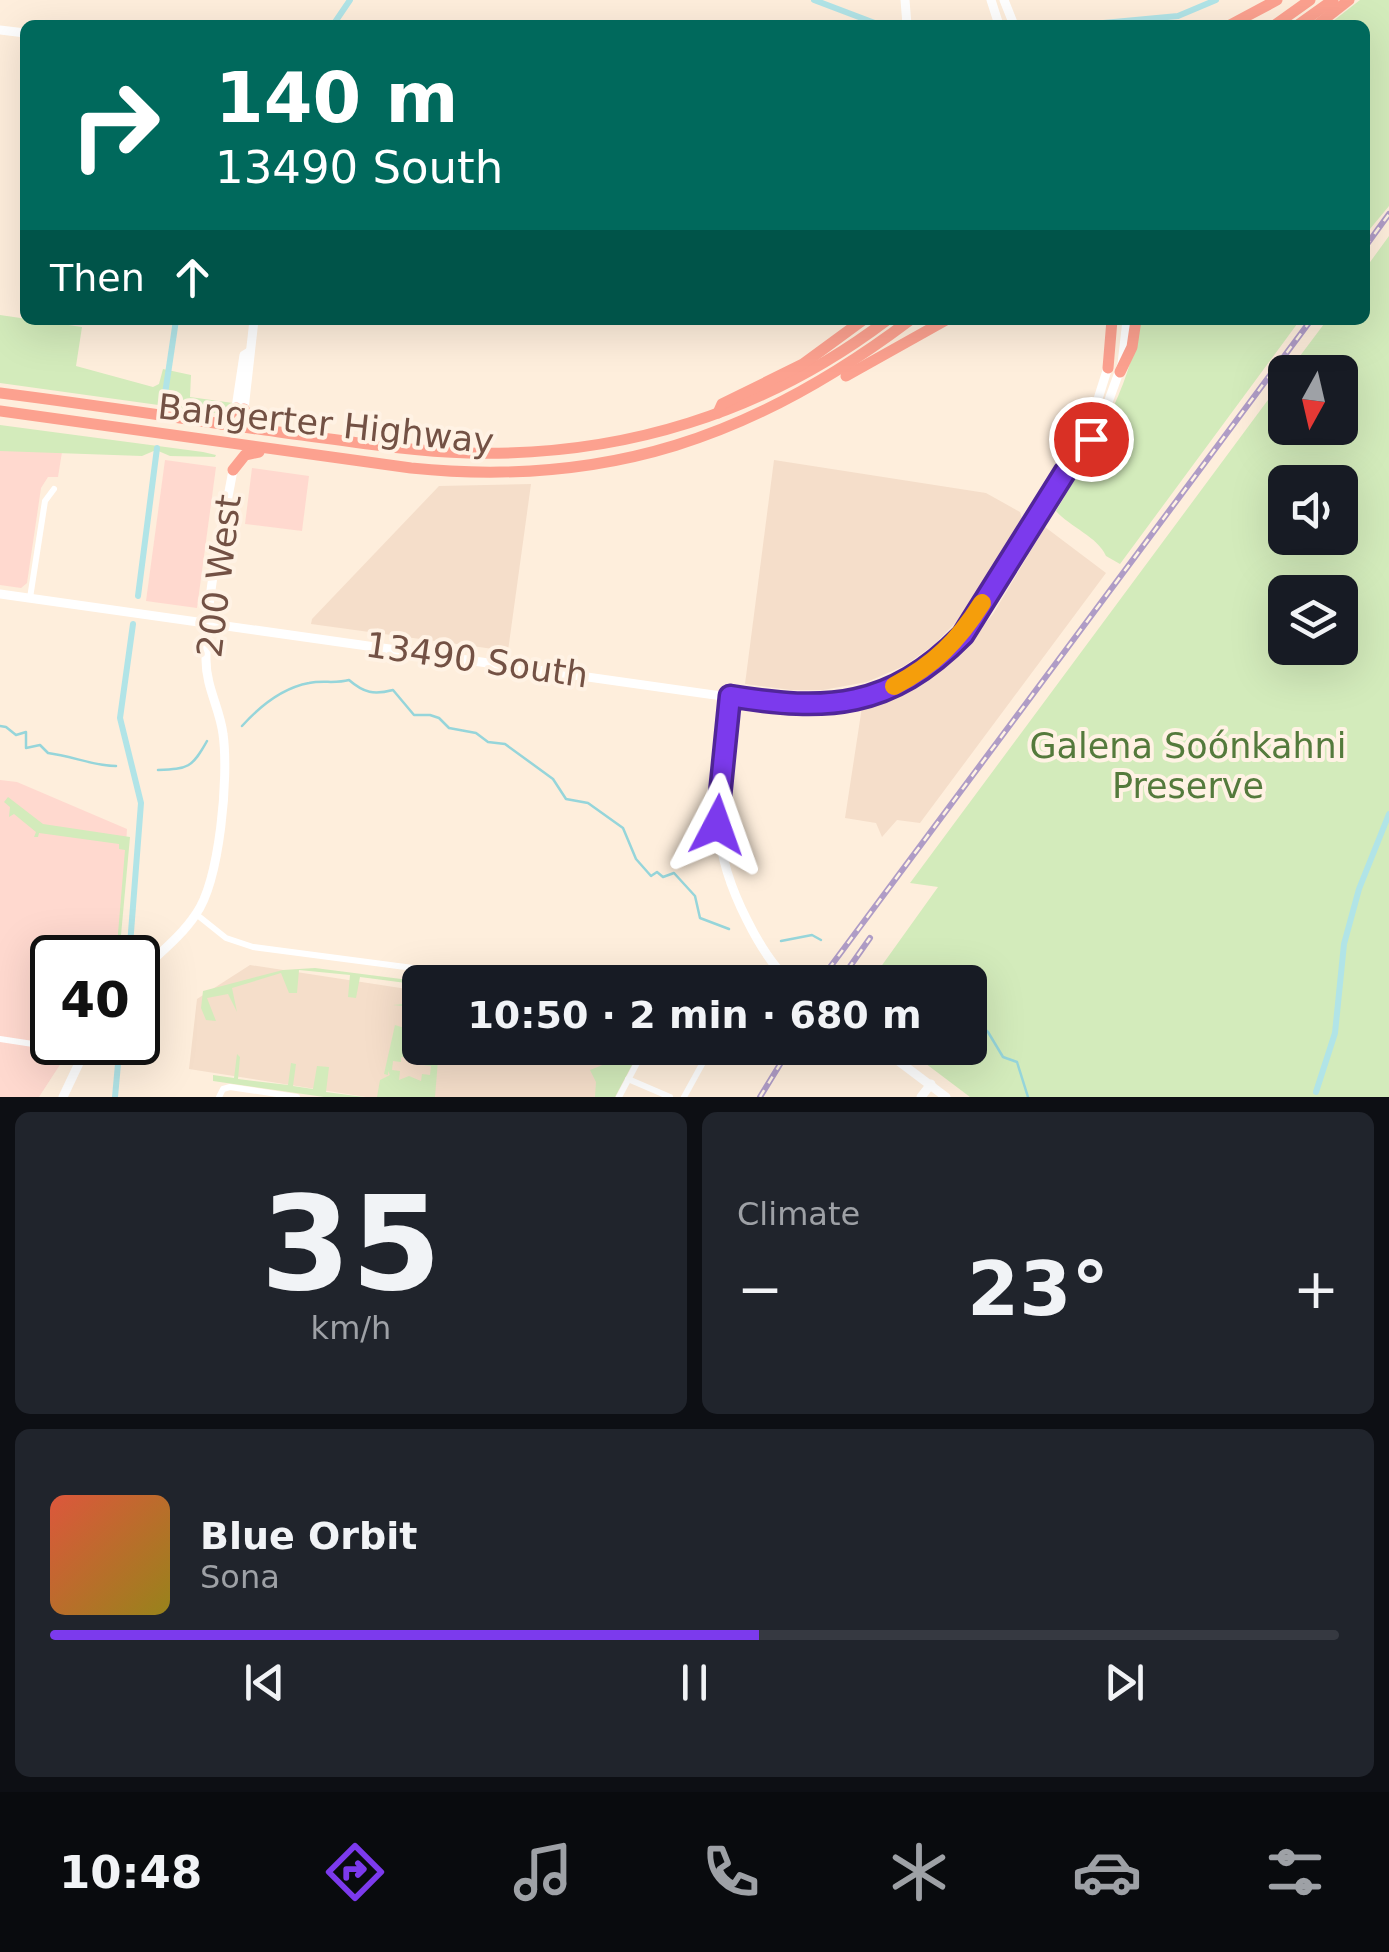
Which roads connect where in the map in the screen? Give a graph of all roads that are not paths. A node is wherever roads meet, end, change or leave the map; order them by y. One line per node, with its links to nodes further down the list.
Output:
1 (1277, 0): 5 (highway)
2 (1310, 0): 6 (highway)
3 (1333, 0): 7 (highway)
4 (1349, 0): 8 (highway)
5 (1239, 20)
6 (1282, 20)
7 (1305, 20)
8 (1323, 20)
9 (253, 325): 19 (main road)
10 (856, 325): 21 (highway)
11 (879, 325): 21 (highway, Bangerter Highway)
12 (903, 325): 25 (highway, Bangerter Highway)
13 (937, 325): 25 (highway)
14 (1114, 325): 17 (highway)
15 (1126, 325): 17 (main road, 13490 South)
16 (1135, 325): 17 (highway)
17 (1114, 370): 32 (main road, 13490 South)
18 (0, 390): 22 (highway, Bangerter Highway)
19 (240, 408): 22 (highway); 23 (highway)
20 (0, 411): 24 (highway, Bangerter Highway)
21 (718, 413): 23 (highway, Bangerter Highway)
22 (221, 424): 23 (highway, Bangerter Highway)
23 (308, 436)
24 (204, 440): 26 (highway, Bangerter Highway); 27 (highway)
25 (682, 444): 26 (highway, Bangerter Highway)
26 (274, 450): 27 (highway)
27 (233, 470): 31 (main road, 200 West)
28 (54, 489): 30 (street)
29 (0, 594): 30 (main road, 13490 South)
30 (30, 598): 31 (main road, 13490 South)
31 (208, 623): 32 (main road, 13490 South); 33 (main road, 200 West)
32 (730, 696): 35 (main road)
33 (196, 914): 34 (main road); 36 (street)
34 (160, 951)
35 (776, 965)
36 (402, 966)
37 (0, 1039): 38 (street)
38 (30, 1042)
39 (77, 1065): 46 (main road)
40 (636, 1065): 43 (street)
41 (702, 1065): 50 (street)
42 (904, 1065): 44 (main road)
43 (628, 1079): 48 (street); 49 (street)
44 (931, 1084): 51 (main road); 52 (main road)
45 (219, 1094): 47 (street)
46 (63, 1097)
47 (297, 1097)
48 (619, 1097)
49 (670, 1097)
50 (684, 1097)
51 (921, 1097)
52 (946, 1097)

